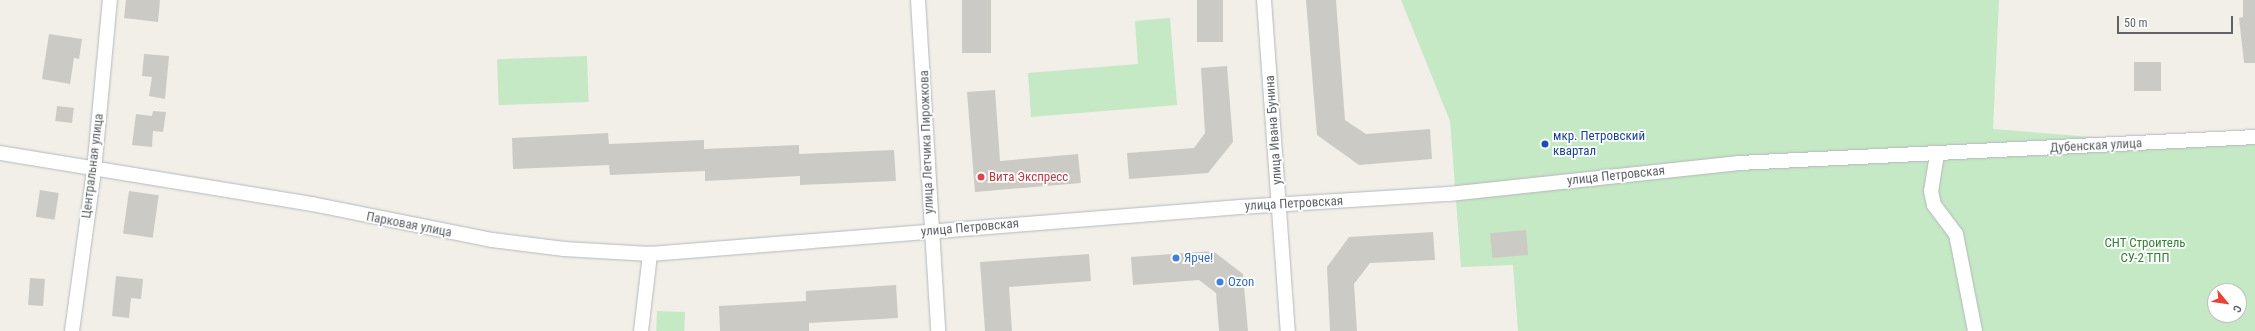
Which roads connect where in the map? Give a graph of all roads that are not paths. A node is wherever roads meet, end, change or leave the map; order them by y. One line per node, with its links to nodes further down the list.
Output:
1 (110, 0): 7 (street, Центральная улица)
2 (918, 0): 9 (street, улица Летчика Пирожкова)
3 (1264, 0): 8 (street, улица Ивана Бунина)
4 (2255, 137): 6 (street, Дубенская улица)
5 (0, 153): 7 (street, Парковая улица)
6 (1937, 154): 8 (street, улица Петровская); 15 (street)
7 (94, 171): 10 (street, Парковая улица); 11 (street, Центральная улица)
8 (1280, 205): 9 (street, улица Петровская); 14 (street, улица Ивана Бунина)
9 (930, 231): 10 (street, улица Петровская); 13 (street, улица Летчика Пирожкова)
10 (650, 254): 12 (street)
11 (72, 331)
12 (641, 331)
13 (938, 331)
14 (1288, 331)
15 (1975, 331)

